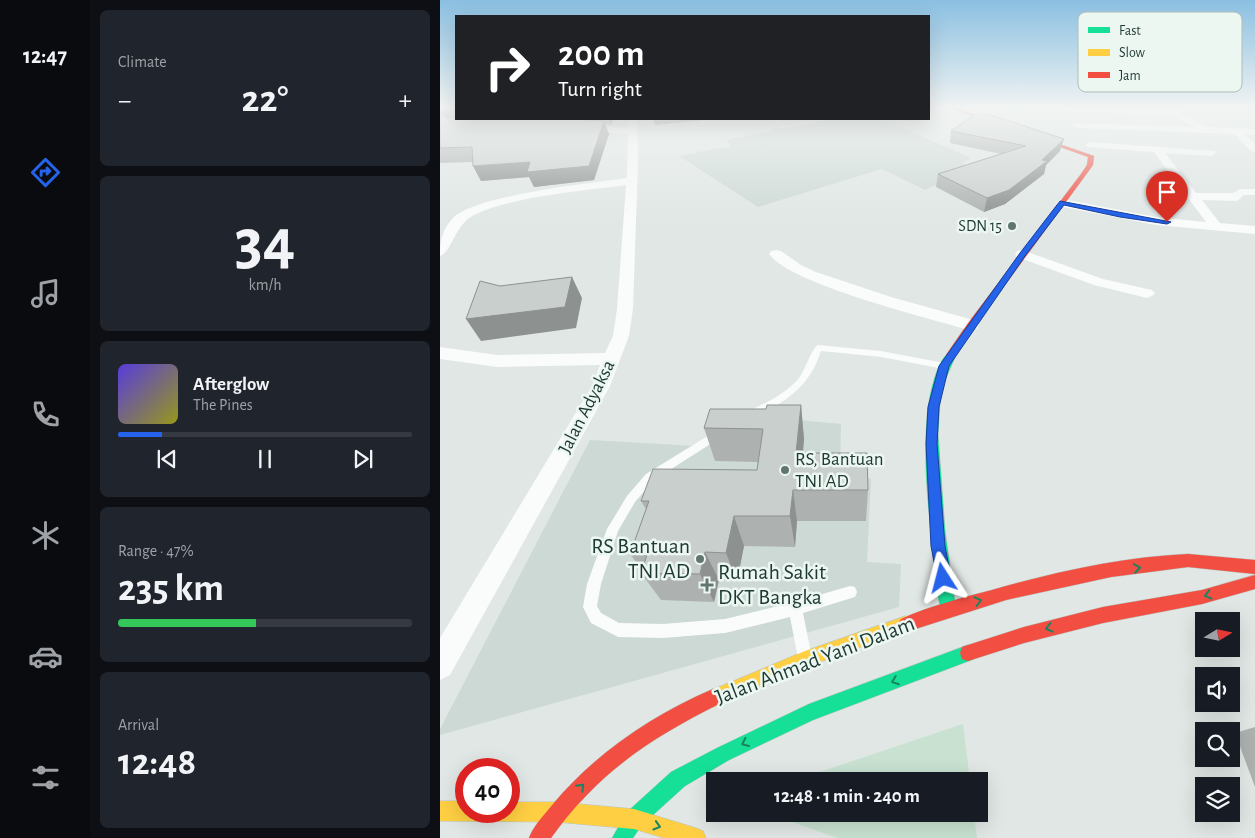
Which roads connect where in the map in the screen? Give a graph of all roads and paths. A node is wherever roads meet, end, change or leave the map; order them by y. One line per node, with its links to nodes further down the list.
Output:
1 (634, 145): 7 (street, Jalan Adyaksa)
2 (1071, 145): 5 (street)
3 (1087, 145): 5 (street)
4 (1157, 149): 5 (street); 6 (street); 9 (street)
5 (1090, 151): 10 (street)
6 (1211, 153)
7 (631, 181): 13 (street); 19 (street, Jalan Adyaksa)
8 (1255, 192): 9 (street)
9 (1193, 196): 11 (street)
10 (1062, 203): 11 (street); 15 (street)
11 (1216, 226): 12 (street)
12 (1255, 230)
13 (440, 252)
14 (776, 254): 17 (street)
15 (1022, 254): 16 (street); 17 (street)
16 (1147, 293)
17 (972, 325): 20 (street)
18 (440, 353): 19 (street)
19 (612, 358): 27 (street, Jalan Adyaksa)
20 (944, 366): 24 (lane); 25 (street)
21 (1255, 567): 25 (street, Jalan Ahmad Yani Dalam, one-way to 21)
22 (1255, 582): 30 (street, one-way to 30)
23 (850, 592): 24 (lane)
24 (795, 609): 26 (lane)
25 (948, 609): 26 (street, Jalan Ahmad Yani Dalam)
26 (805, 659): 29 (street, Jalan Ahmad Yani Dalam, one-way to 26)
27 (440, 665)
28 (440, 812): 29 (street)
29 (557, 812): 30 (street); 31 (street, Jalan Ahmad Yani Dalam)
30 (634, 819): 32 (street); 33 (street, one-way to 33)
31 (539, 838)
32 (622, 838)
33 (696, 838)

